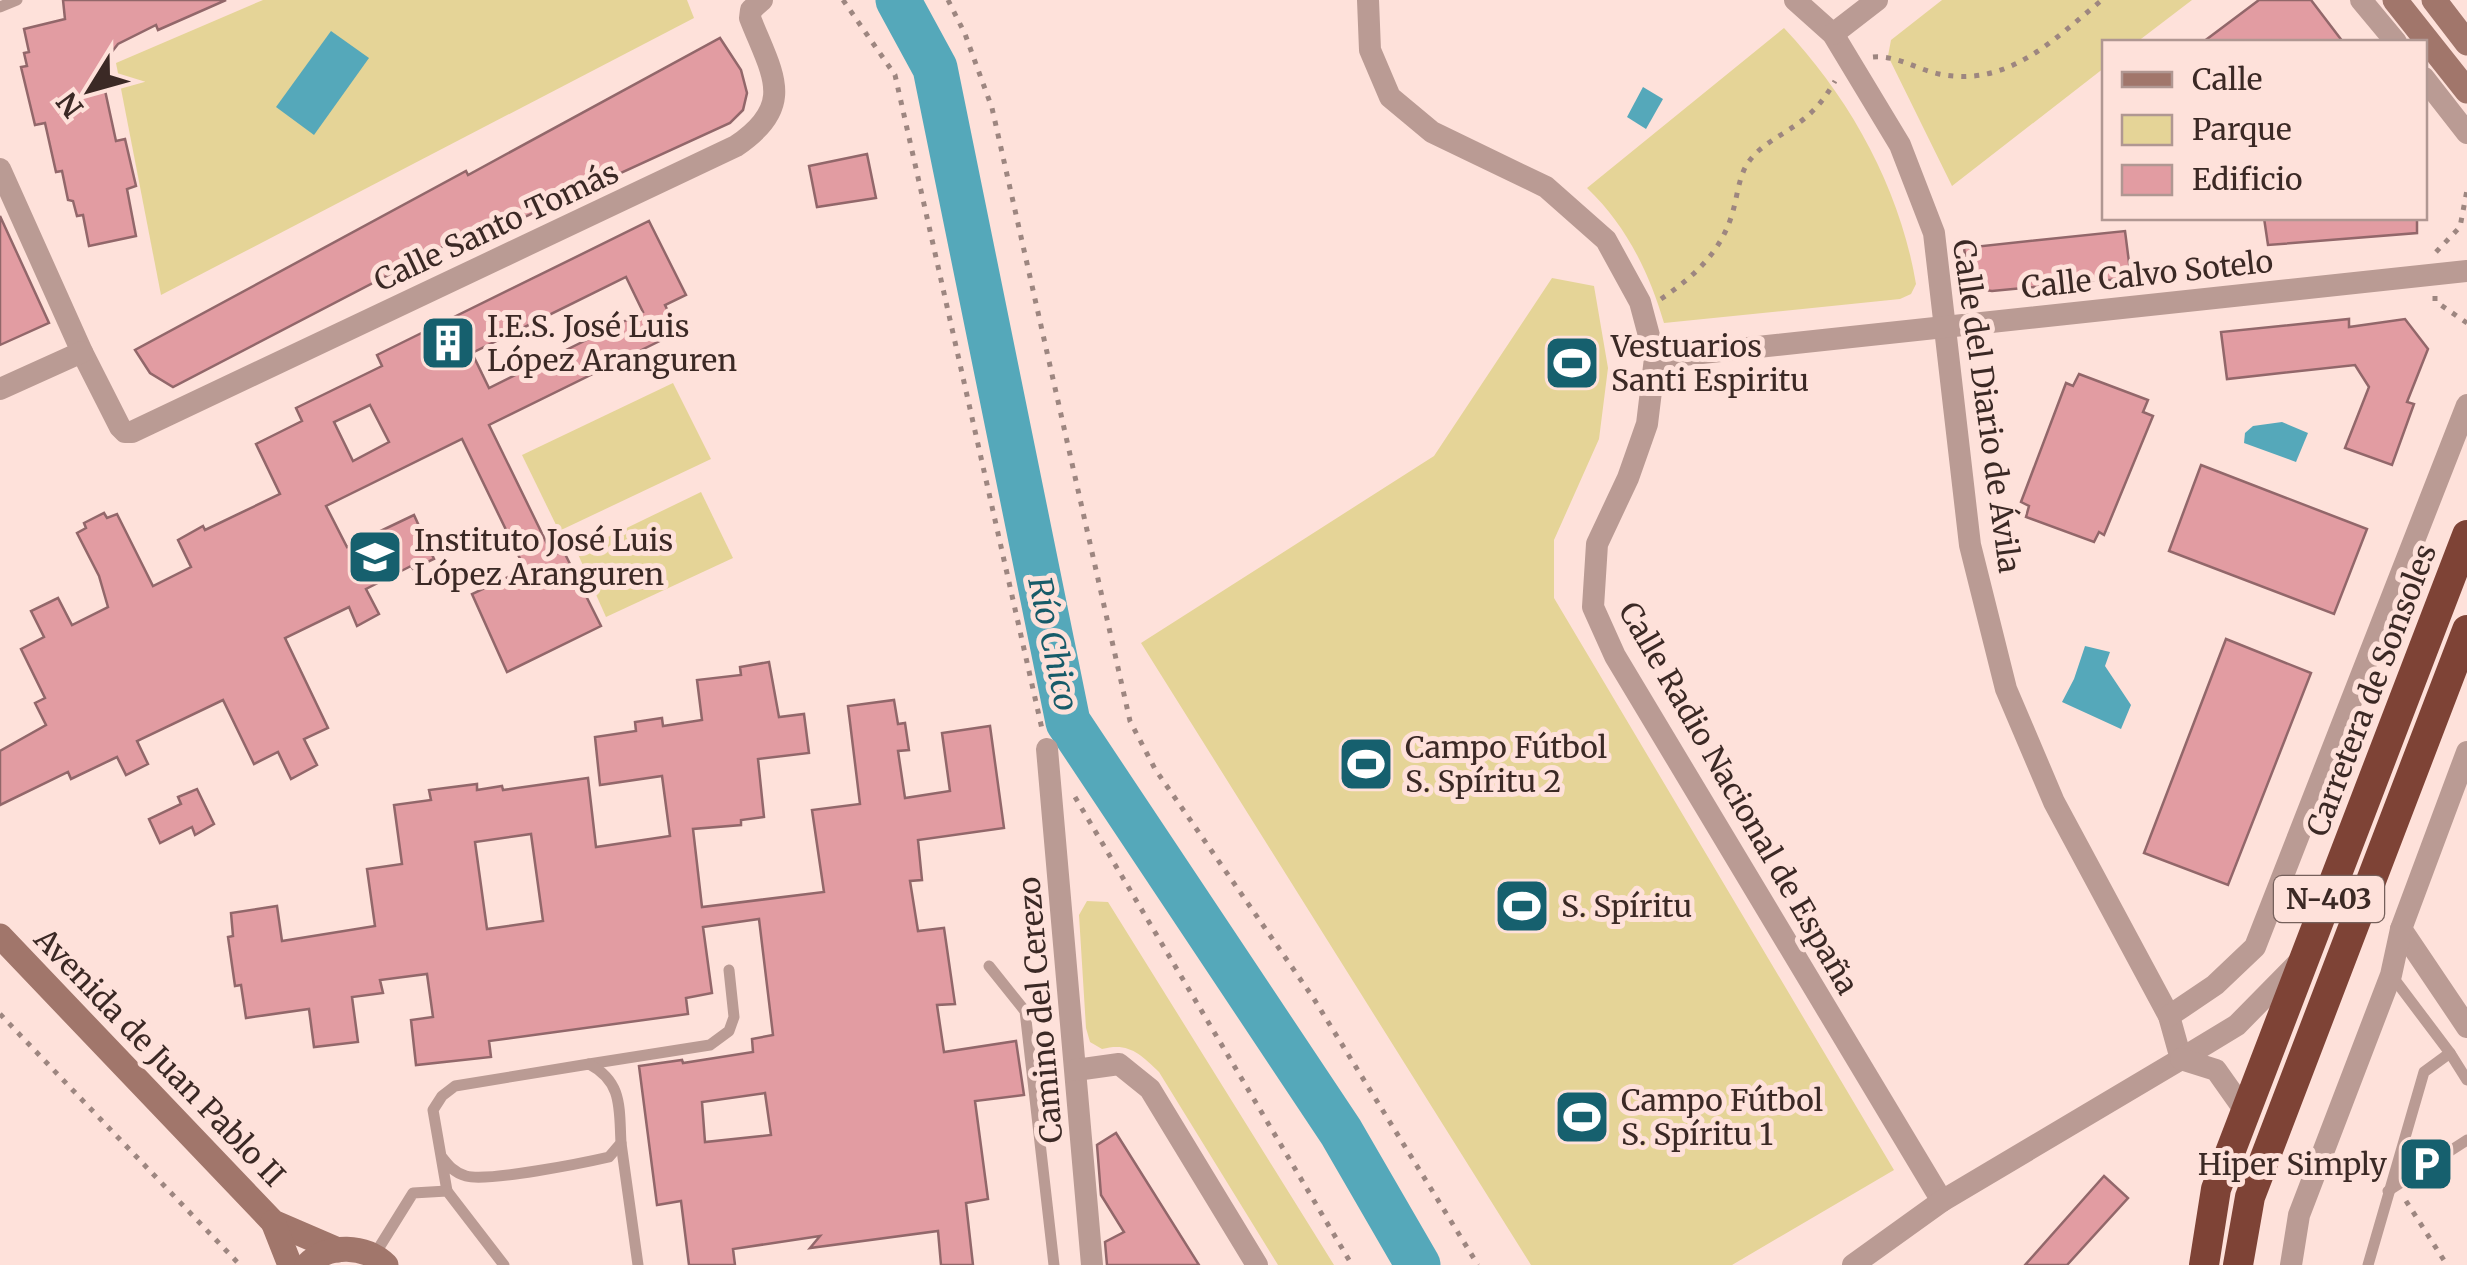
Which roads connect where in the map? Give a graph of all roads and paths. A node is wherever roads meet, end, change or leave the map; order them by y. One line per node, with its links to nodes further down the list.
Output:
1 (17, 0): 12 (lane)
2 (762, 0): 26 (street, Calle Santo Tomás)
3 (842, 0): 32 (path)
4 (948, 0): 69 (path)
5 (1368, 0): 24 (street, Calle Radio Nacional de España)
6 (1795, 0): 13 (street, Calle del Diario de Ávila)
7 (1877, 0): 13 (street)
8 (2102, 0): 18 (path)
9 (2362, 0): 14 (street)
10 (2395, 0): 15 (main road)
11 (2434, 0): 17 (main road)
12 (0, 7)
13 (1833, 34): 18 (street, Calle del Diario de Ávila)
14 (2394, 40)
15 (2427, 40)
16 (2427, 40): 20 (main road)
17 (2467, 43)
18 (1848, 58): 24 (path); 25 (street, Calle del Diario de Ávila)
19 (2427, 82): 21 (street)
20 (2467, 91)
21 (2467, 133)
22 (0, 169): 26 (street)
23 (2467, 271): 25 (street, Calle Calvo Sotelo)
24 (1640, 302): 27 (street, Calle Radio Nacional de España)
25 (1946, 326): 27 (street, Calle Calvo Sotelo); 41 (street, Calle del Diario de Ávila)
26 (82, 352): 28 (street)
27 (1656, 358): 56 (street, Calle Radio Nacional de España)
28 (0, 389)
29 (2467, 405): 41 (street, Carretera de Sonsoles)
30 (2467, 536): 36 (highway, Carretera de Sonsoles / N-403)
31 (2467, 630): 72 (highway, N-403)
32 (1046, 749): 47 (street, Camino del Cerezo); 68 (path)
33 (2467, 752): 34 (street)
34 (2401, 930): 39 (street); 42 (street)
35 (0, 936): 57 (main road, Avenida de Juan Pablo II)
36 (2309, 952): 45 (street); 50 (highway, Carretera de Sonsoles / N-403)
37 (989, 966): 65 (lane)
38 (729, 970): 44 (lane)
39 (2391, 975): 43 (lane); 73 (street)
40 (0, 1014): 60 (path)
41 (2169, 1016): 45 (street, Calle del Diario de Ávila)
42 (2467, 1026)
43 (2450, 1052): 48 (lane); 54 (lane)
44 (629, 1055): 46 (lane); 49 (lane)
45 (2181, 1059): 50 (street); 56 (street)
46 (589, 1064): 49 (lane); 53 (lane)
47 (1076, 1070): 66 (street, Camino del Cerezo); 67 (street)
48 (2467, 1080)
49 (615, 1086): 52 (lane)
50 (2246, 1111): 71 (highway, Carretera de Sonsoles / N-403)
51 (2467, 1140): 54 (lane)
52 (621, 1143): 53 (lane); 64 (lane)
53 (441, 1156): 55 (lane)
54 (2392, 1188): 74 (lane); 75 (path)
55 (447, 1191): 59 (lane); 63 (lane)
56 (1942, 1201): 70 (street)
57 (274, 1222): 58 (main road, Avenida de Juan Pablo II); 61 (main road, Avenida de Juan Pablo II)
58 (338, 1250): 59 (main road); 62 (main road)
59 (380, 1260)
60 (240, 1265)
61 (290, 1265)
62 (307, 1265)
63 (504, 1265)
64 (638, 1265)
65 (1054, 1265)
66 (1092, 1265)
67 (1257, 1265)
68 (1352, 1265)
69 (1478, 1265)
70 (1853, 1265)
71 (2204, 1265)
72 (2238, 1265)
73 (2291, 1265)
74 (2368, 1265)
75 (2448, 1265)

